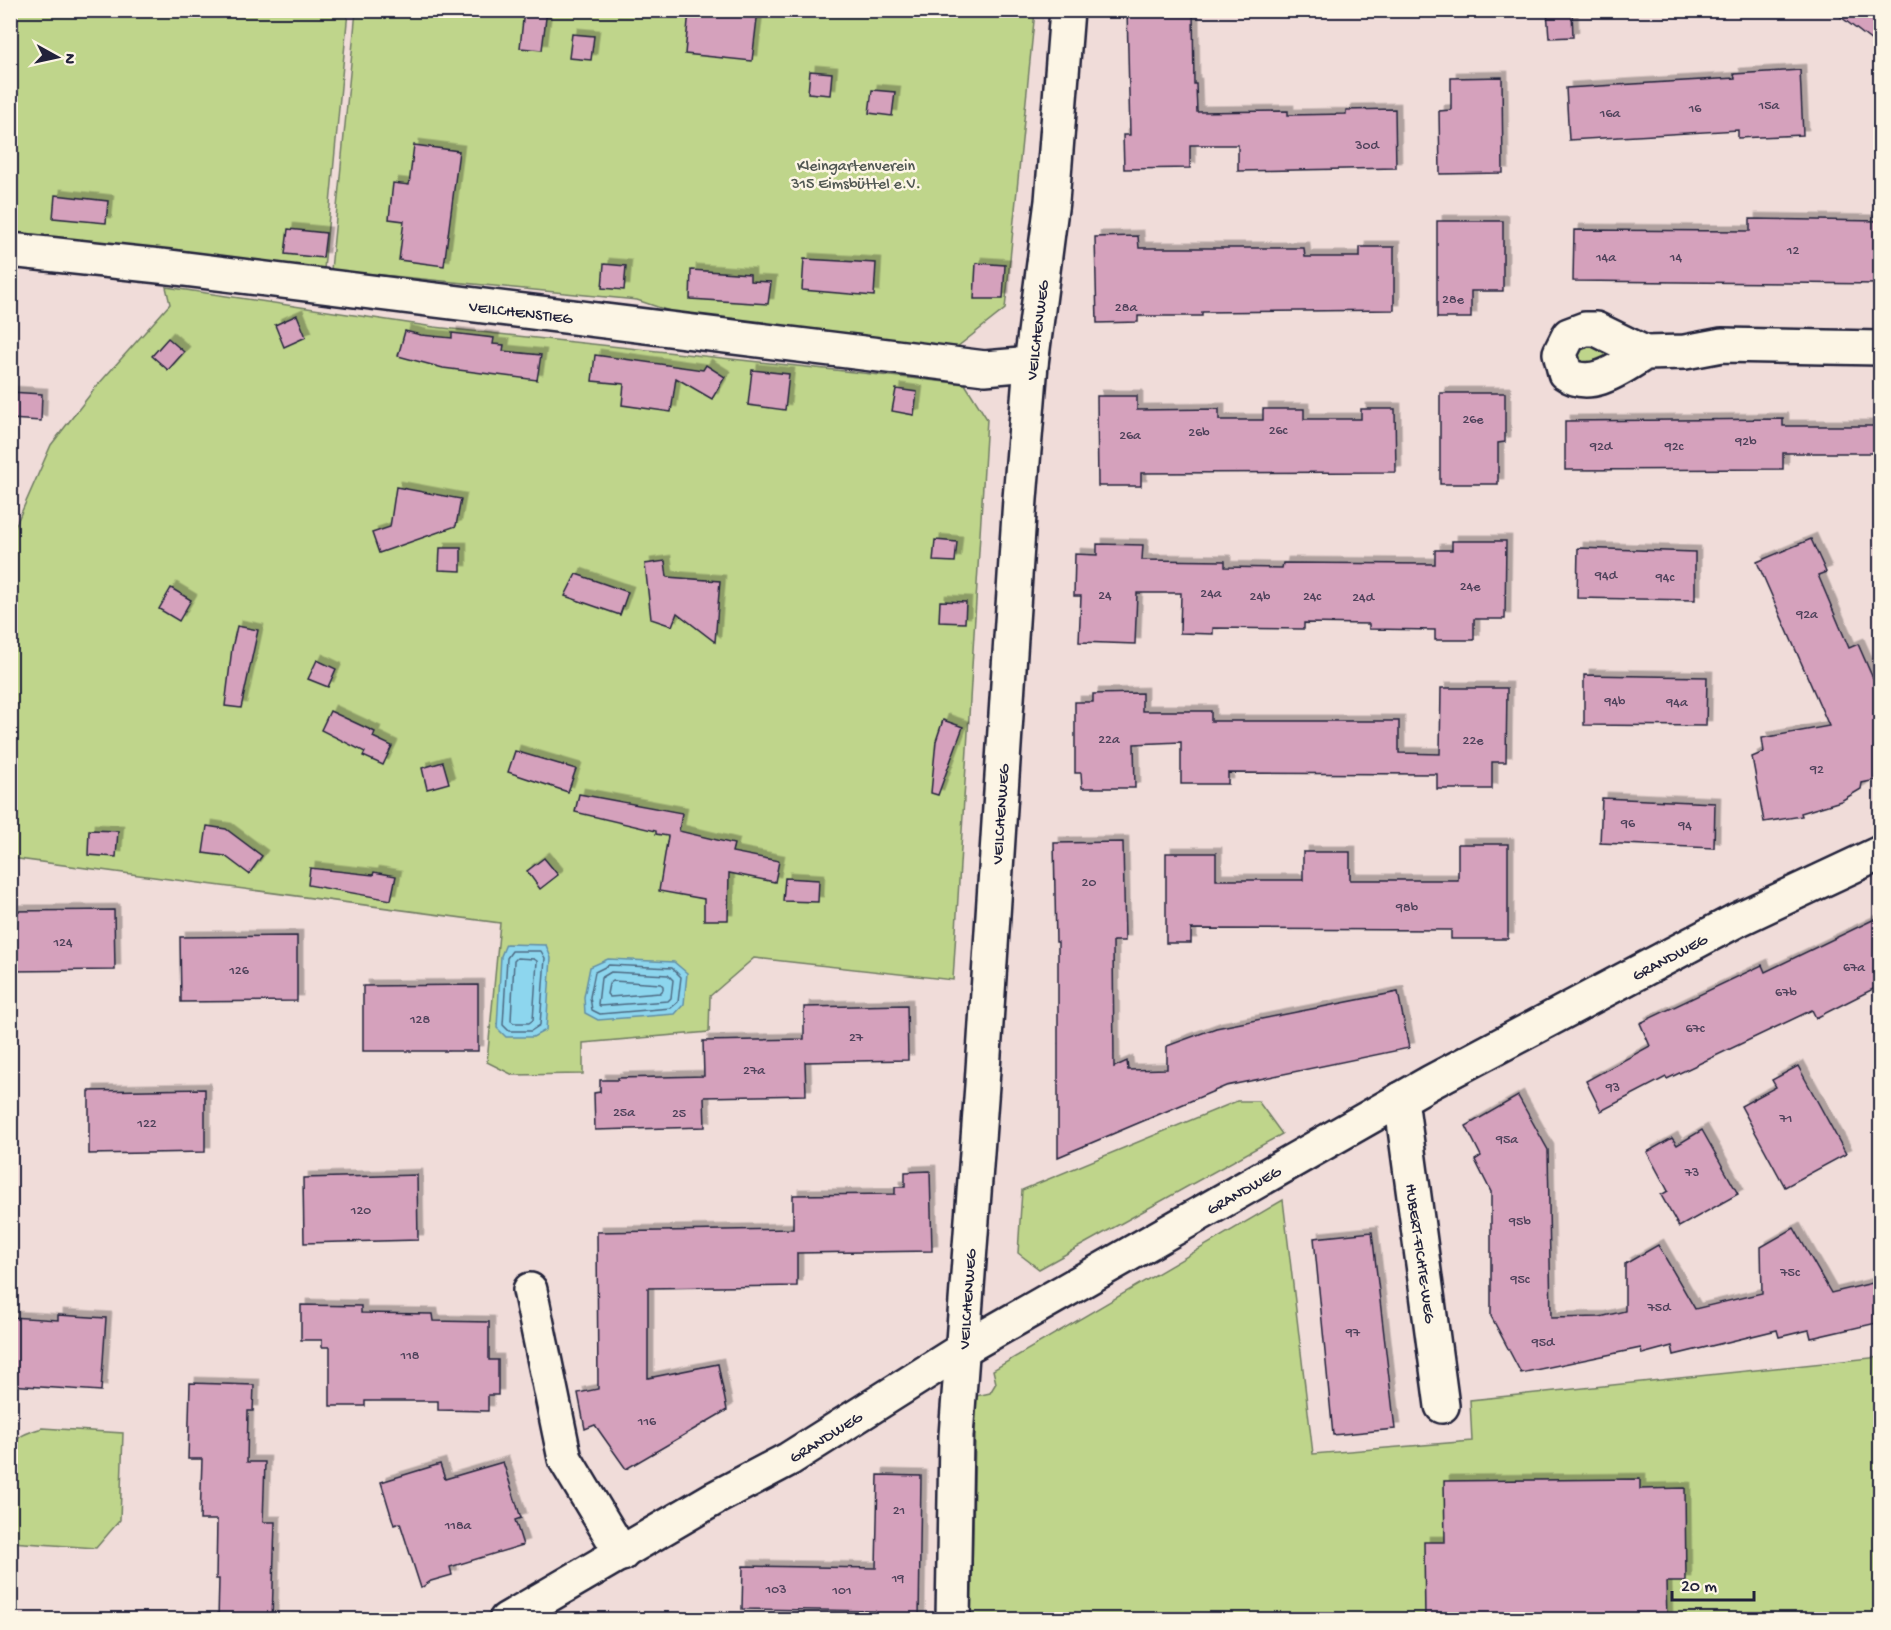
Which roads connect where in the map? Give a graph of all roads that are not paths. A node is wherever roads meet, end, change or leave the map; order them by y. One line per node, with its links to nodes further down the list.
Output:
1 (1067, 10): 5 (street, VEILCHENWEG)
2 (10, 250): 5 (street, VEILCHENSTIEG)
3 (1881, 348): 4 (street)
4 (1645, 353)
5 (1031, 364): 9 (street, VEILCHENWEG)
6 (1881, 853): 7 (street, GRANDWEG)
7 (1401, 1099): 9 (street, GRANDWEG); 10 (street, HUBERT-FICHTE-WEG)
8 (530, 1290): 11 (street)
9 (963, 1349): 11 (street, GRANDWEG); 13 (street, VEILCHENWEG)
10 (1442, 1406)
11 (622, 1554): 12 (street, GRANDWEG)
12 (506, 1620)
13 (953, 1620)

